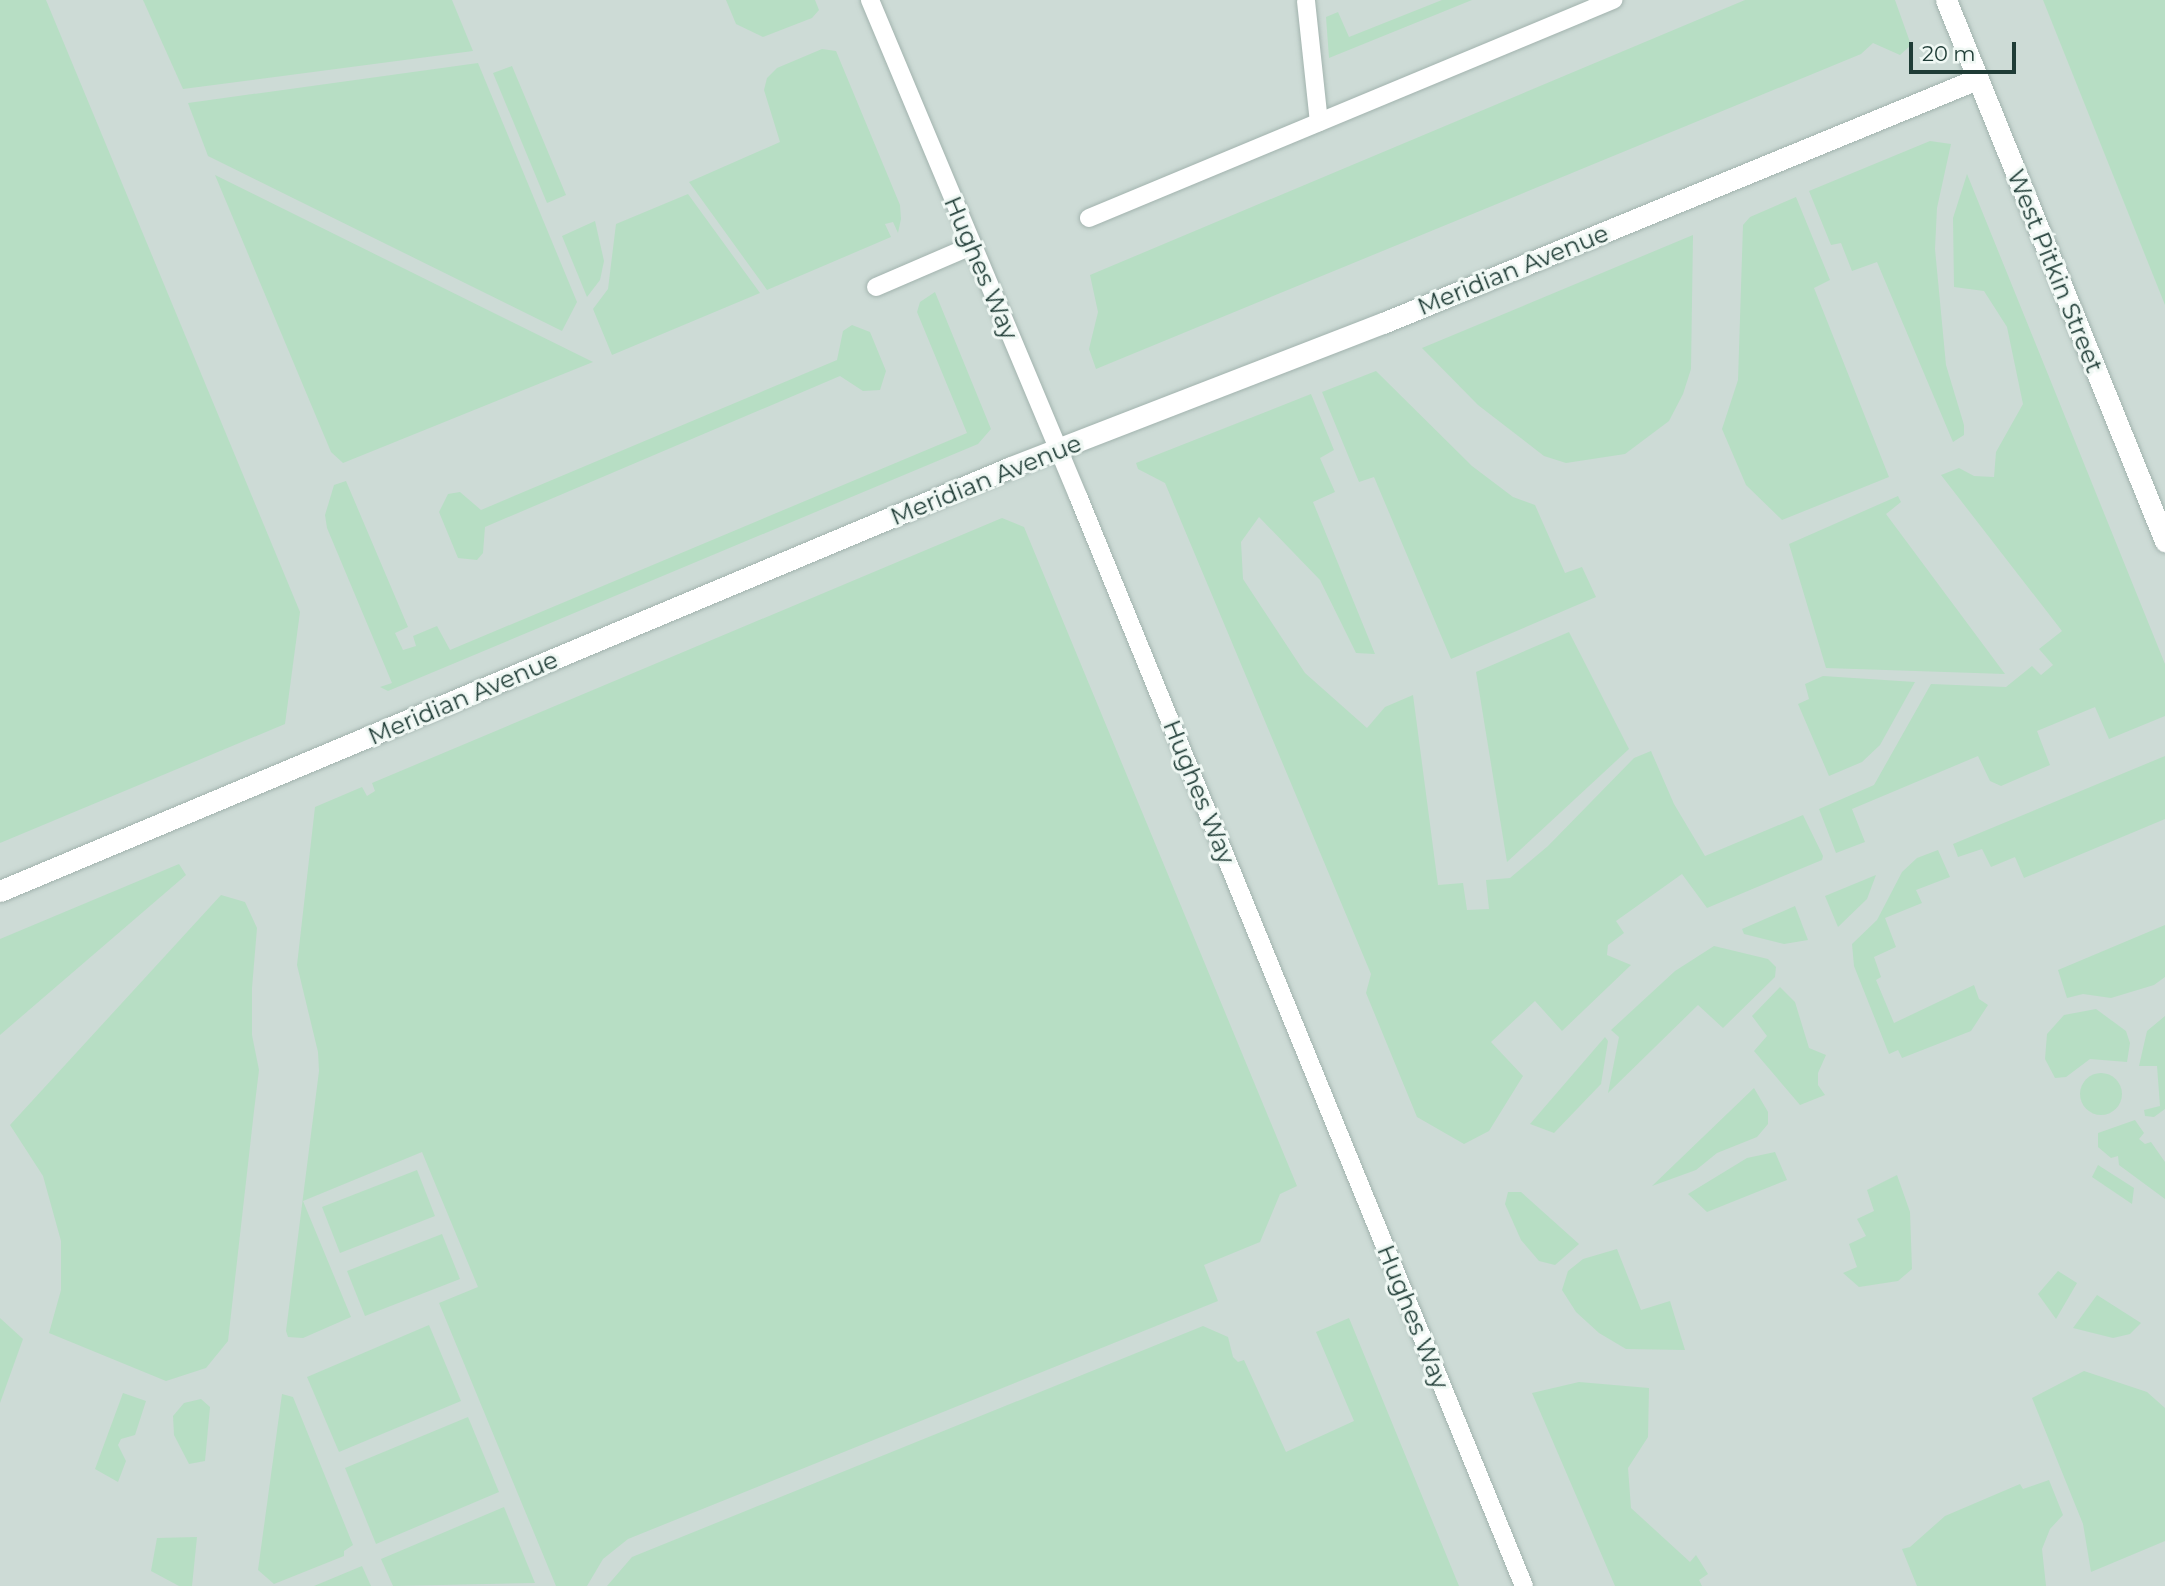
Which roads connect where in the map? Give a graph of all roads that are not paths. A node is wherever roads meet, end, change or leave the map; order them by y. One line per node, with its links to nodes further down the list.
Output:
1 (870, 0): 8 (lane, Hughes Way)
2 (1946, 0): 5 (street, West Pitkin Street)
3 (1306, 1): 6 (lane)
4 (1608, 1): 6 (lane)
5 (1977, 79): 10 (street, Meridian Avenue); 11 (street, West Pitkin Street)
6 (1319, 122): 7 (lane)
7 (1089, 218)
8 (971, 246): 9 (lane); 10 (lane, Hughes Way)
9 (876, 287)
10 (1058, 450): 12 (street, Meridian Avenue); 13 (lane, Hughes Way)
11 (2165, 541)
12 (0, 891)
13 (1524, 1586)

